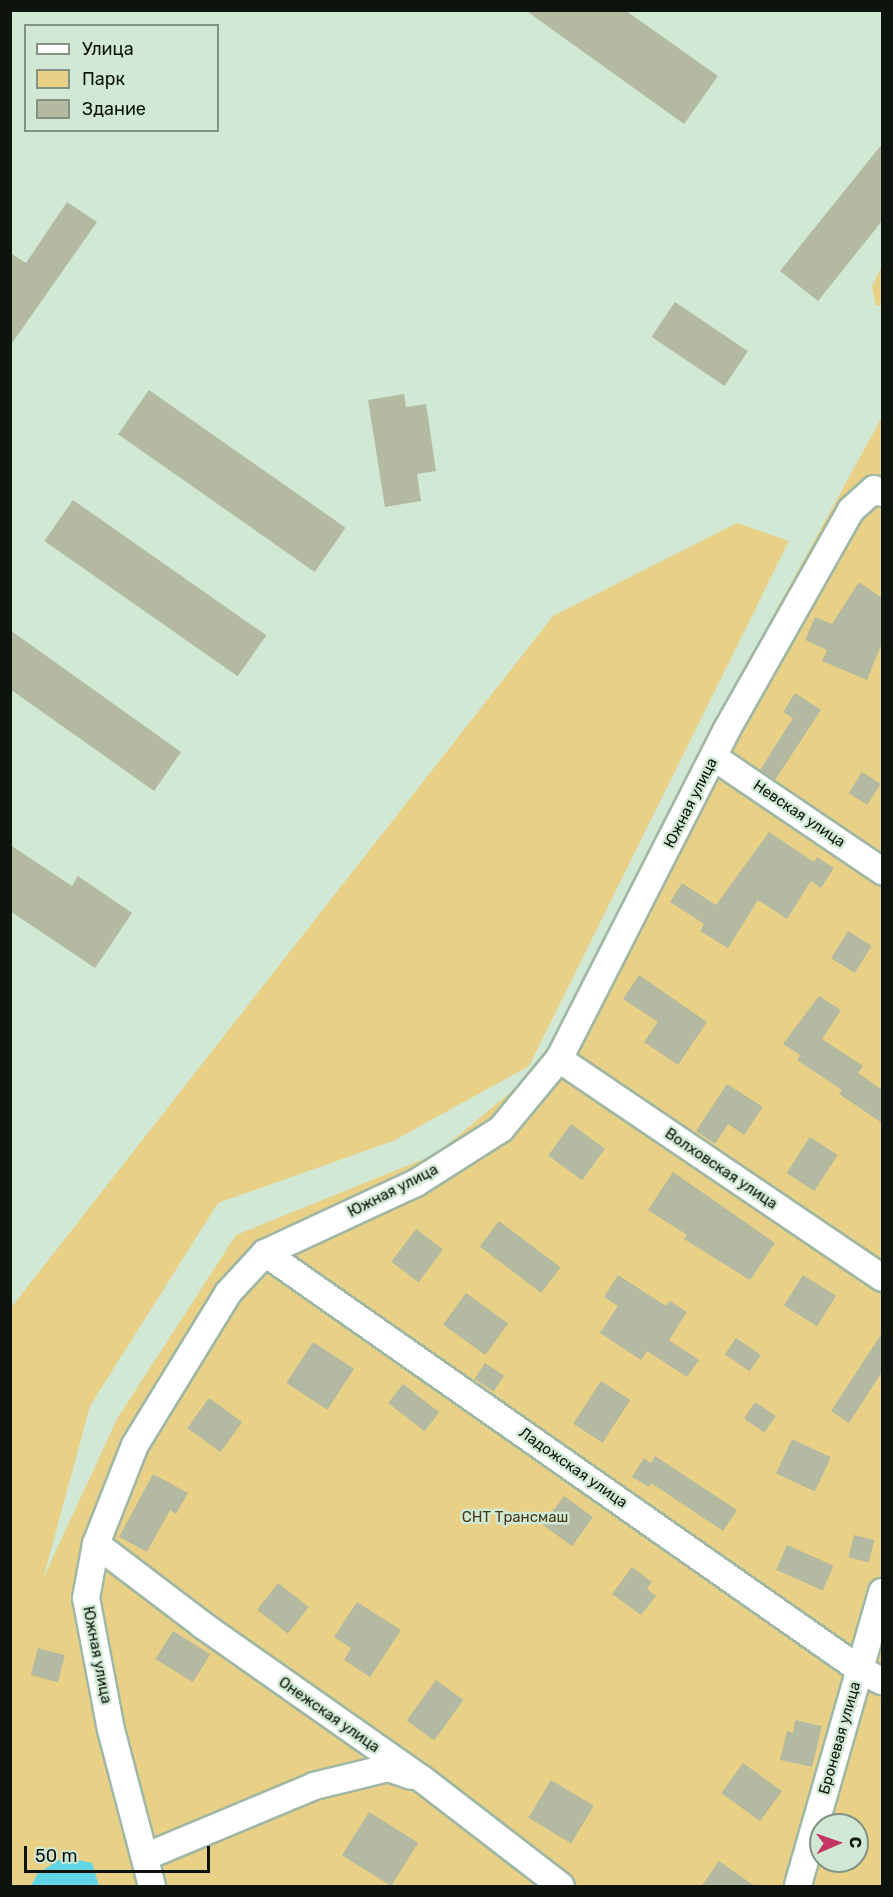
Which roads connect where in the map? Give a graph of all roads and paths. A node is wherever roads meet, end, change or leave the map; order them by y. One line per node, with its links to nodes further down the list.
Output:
1 (878, 491): 2 (street, Южная улица)
2 (714, 758): 3 (street, Невская улица); 4 (street, Южная улица)
3 (882, 871)
4 (559, 1059): 5 (street, Южная улица); 6 (street, Волховская улица)
5 (266, 1253): 7 (street, Южная улица); 9 (street, Ладожская улица)
6 (882, 1278)
7 (96, 1544): 11 (street, Онежская улица); 12 (street, Южная улица)
8 (882, 1592): 9 (street, Броневая улица)
9 (859, 1669): 10 (street, Ладожская улица); 13 (street, Броневая улица)
10 (882, 1681)
11 (422, 1779): 12 (street); 15 (street, Онежская улица)
12 (147, 1856): 14 (street, Южная улица)
13 (798, 1885)
14 (152, 1887)
15 (561, 1887)

